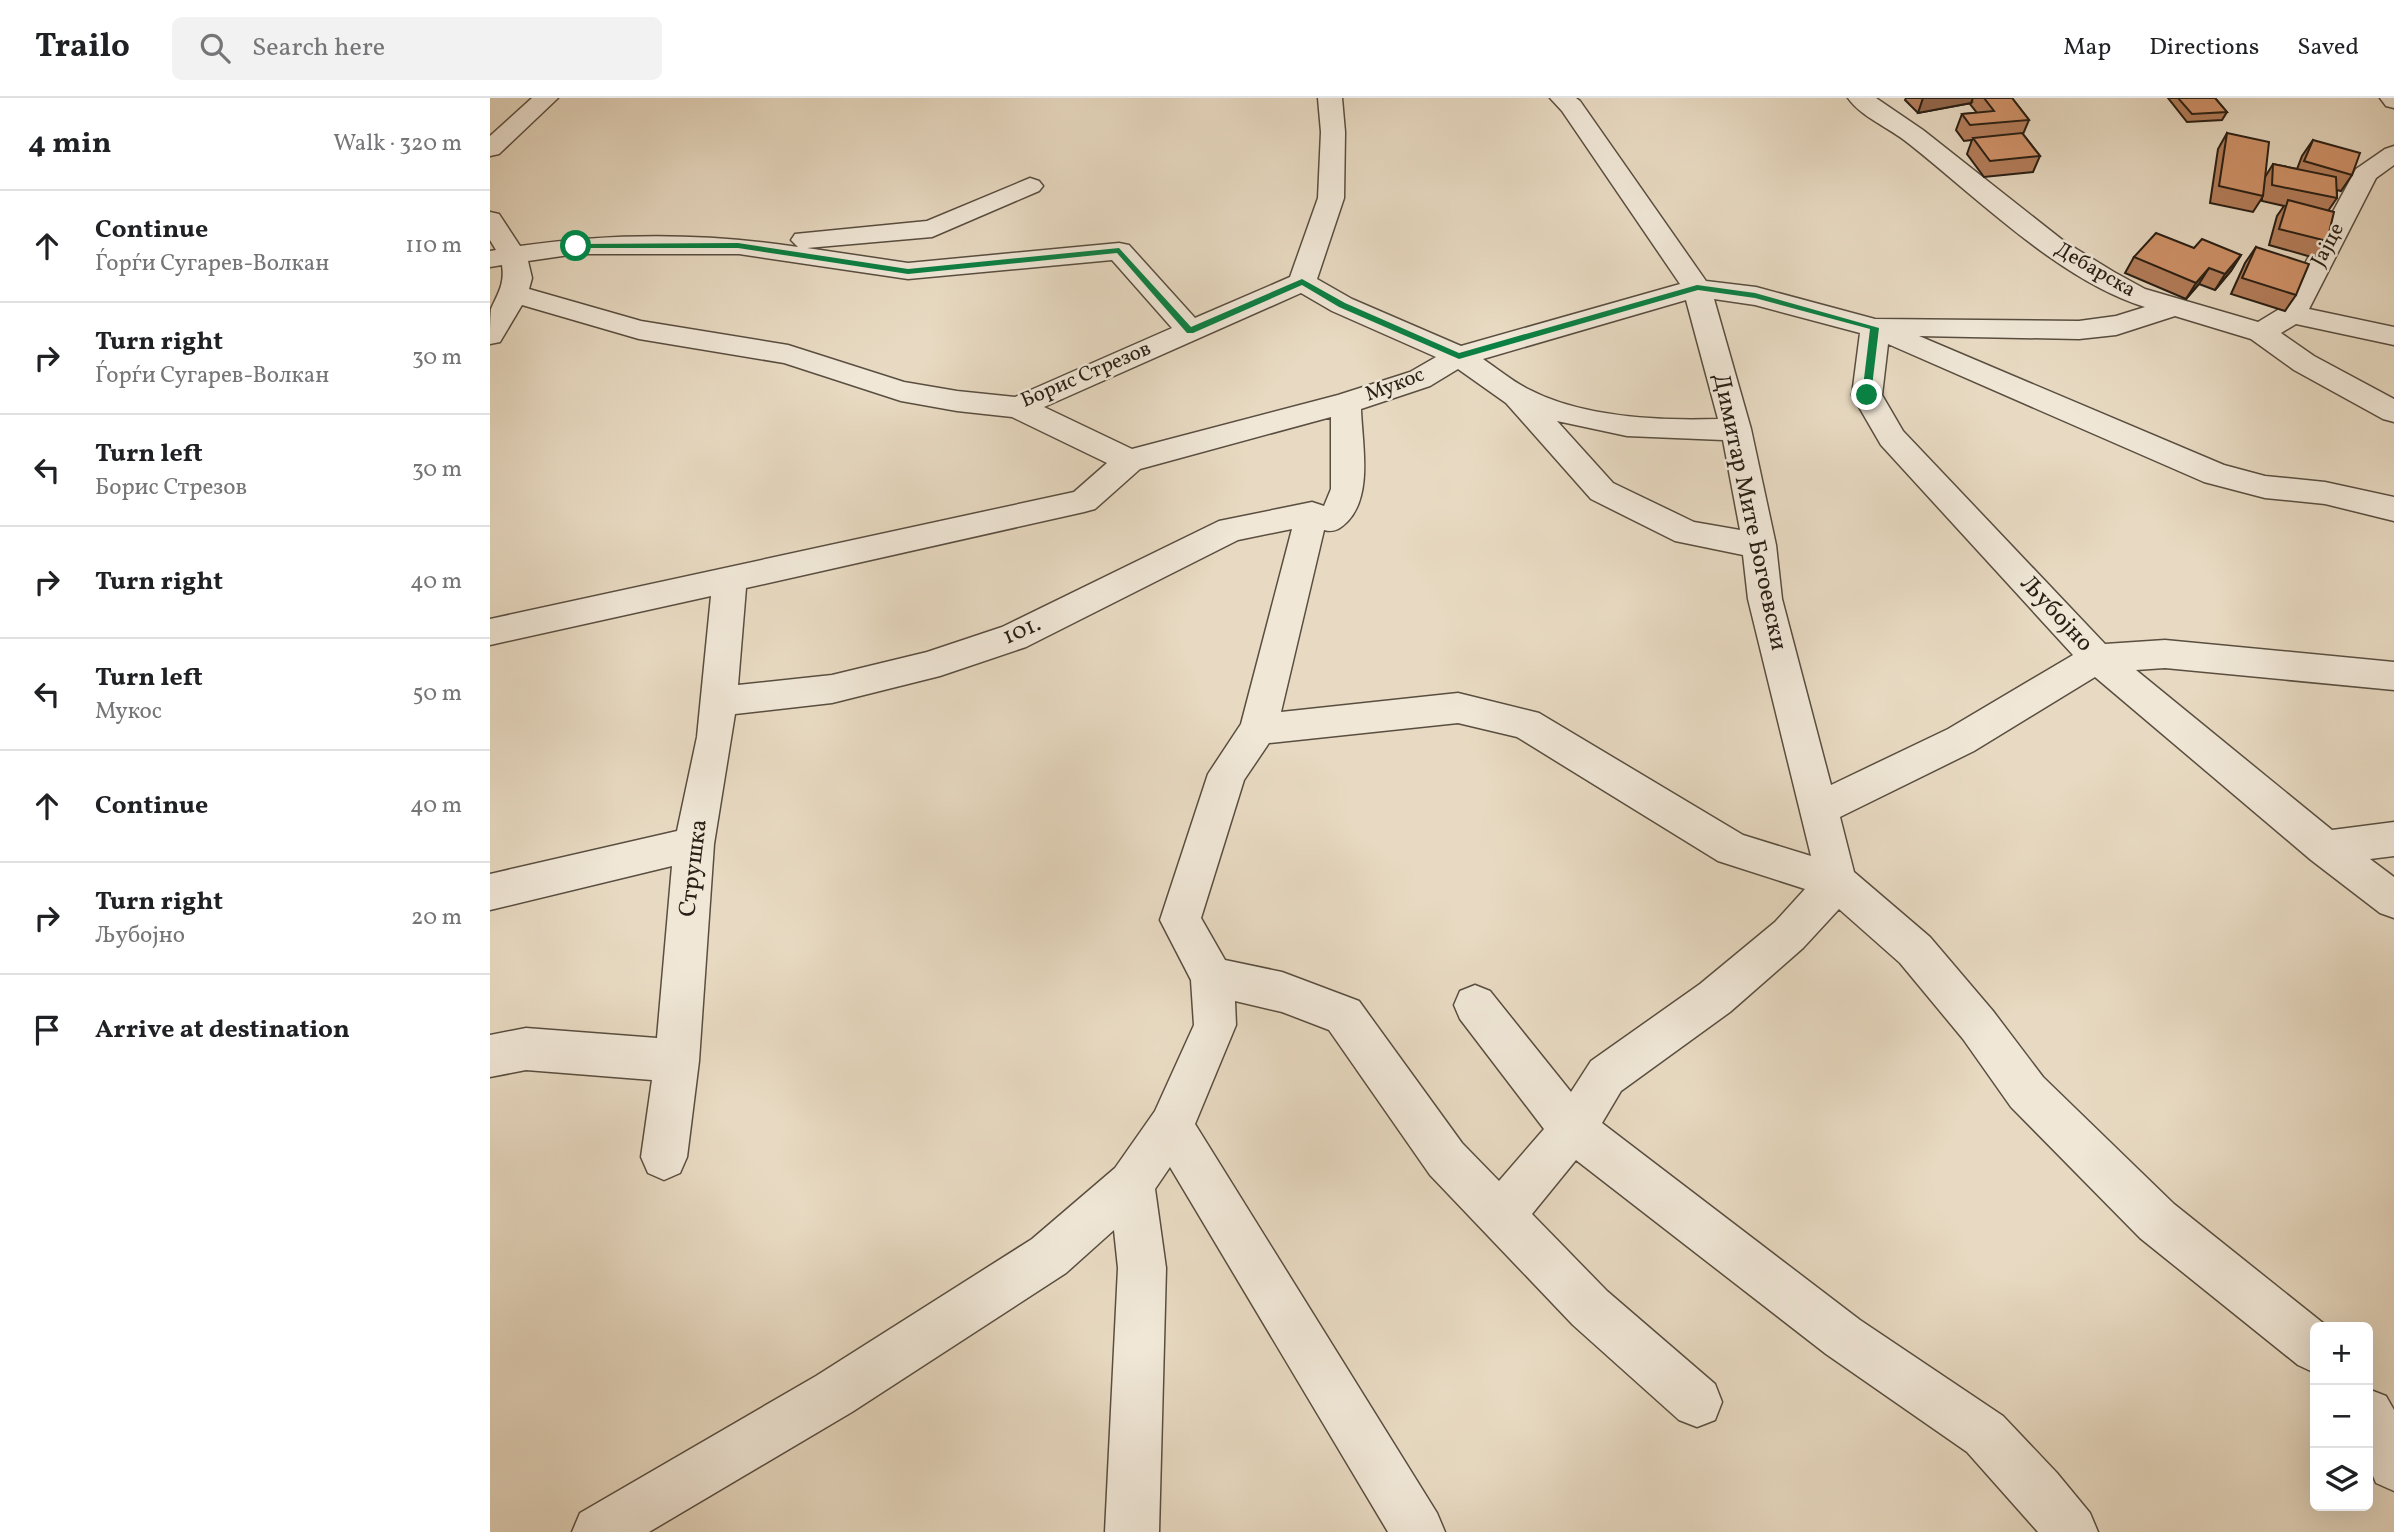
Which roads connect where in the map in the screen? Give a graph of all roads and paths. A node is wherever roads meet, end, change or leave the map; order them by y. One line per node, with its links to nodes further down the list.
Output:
1 (546, 98): 5 (street)
2 (1330, 98): 11 (street)
3 (1562, 98): 12 (street, Димитар Мите Богоевски)
4 (1860, 98): 14 (street, Дебарска)
5 (490, 149)
6 (2394, 154): 15 (street, Јајце)
7 (1030, 186): 9 (street)
8 (490, 220): 10 (street)
9 (738, 246): 10 (street); 17 (street)
10 (502, 257): 13 (street)
11 (1302, 282): 17 (street, Борис Стрезов); 21 (street)
12 (1697, 288): 16 (street); 21 (street, Мукос); 26 (street, Димитар Мите Богоевски)
13 (515, 294): 19 (street); 24 (street, Борис Стрезов)
14 (2175, 307): 16 (street); 18 (street, Дебарска)
15 (2292, 314): 18 (street); 20 (street)
16 (1875, 328): 28 (street); 33 (street, Љубојно)
17 (1190, 331): 24 (street, Борис Стрезов)
18 (2260, 333): 25 (street, Дебарска)
19 (490, 335)
20 (2394, 336)
21 (1459, 356): 22 (street); 23 (street, Мукос)
22 (1517, 396): 26 (street); 30 (street)
23 (1346, 403): 27 (street, Мукос); 29 (street, 101.)
24 (1018, 407): 27 (street)
25 (2394, 412)
26 (1736, 429): 30 (street, Димитар Мите Богоевски)
27 (1129, 461): 31 (street)
28 (2394, 509)
29 (1312, 514): 35 (street, 101.); 36 (street)
30 (1759, 545): 37 (street, Димитар Мите Богоевски)
31 (730, 579): 32 (street); 35 (street, Струшка)
32 (490, 632)
33 (2097, 657): 34 (street); 37 (street); 40 (street, Љубојно)
34 (2394, 676)
35 (717, 702): 39 (street, Струшка)
36 (1258, 730): 41 (street); 44 (street)
37 (1818, 809): 41 (street, Димитар Мите Богоевски)
38 (2394, 839): 40 (street)
39 (694, 844): 42 (street); 47 (street, Струшка)
40 (2325, 848): 43 (street, Љубојно)
41 (1837, 882): 49 (street); 53 (street)
42 (490, 892)
43 (2394, 900)
44 (1212, 977): 48 (street); 52 (street)
45 (1475, 1005): 49 (street)
46 (490, 1056): 47 (street)
47 (677, 1061): 50 (street, Струшка)
48 (1171, 1127): 51 (street); 59 (street)
49 (1573, 1129): 52 (street); 60 (street)
50 (664, 1157)
51 (1131, 1184): 57 (street); 58 (street)
52 (1501, 1215): 54 (street)
53 (2310, 1344)
54 (1697, 1402)
55 (2373, 1424): 56 (street)
56 (2394, 1465)
57 (598, 1532)
58 (1132, 1532)
59 (1418, 1532)
60 (2071, 1532)

